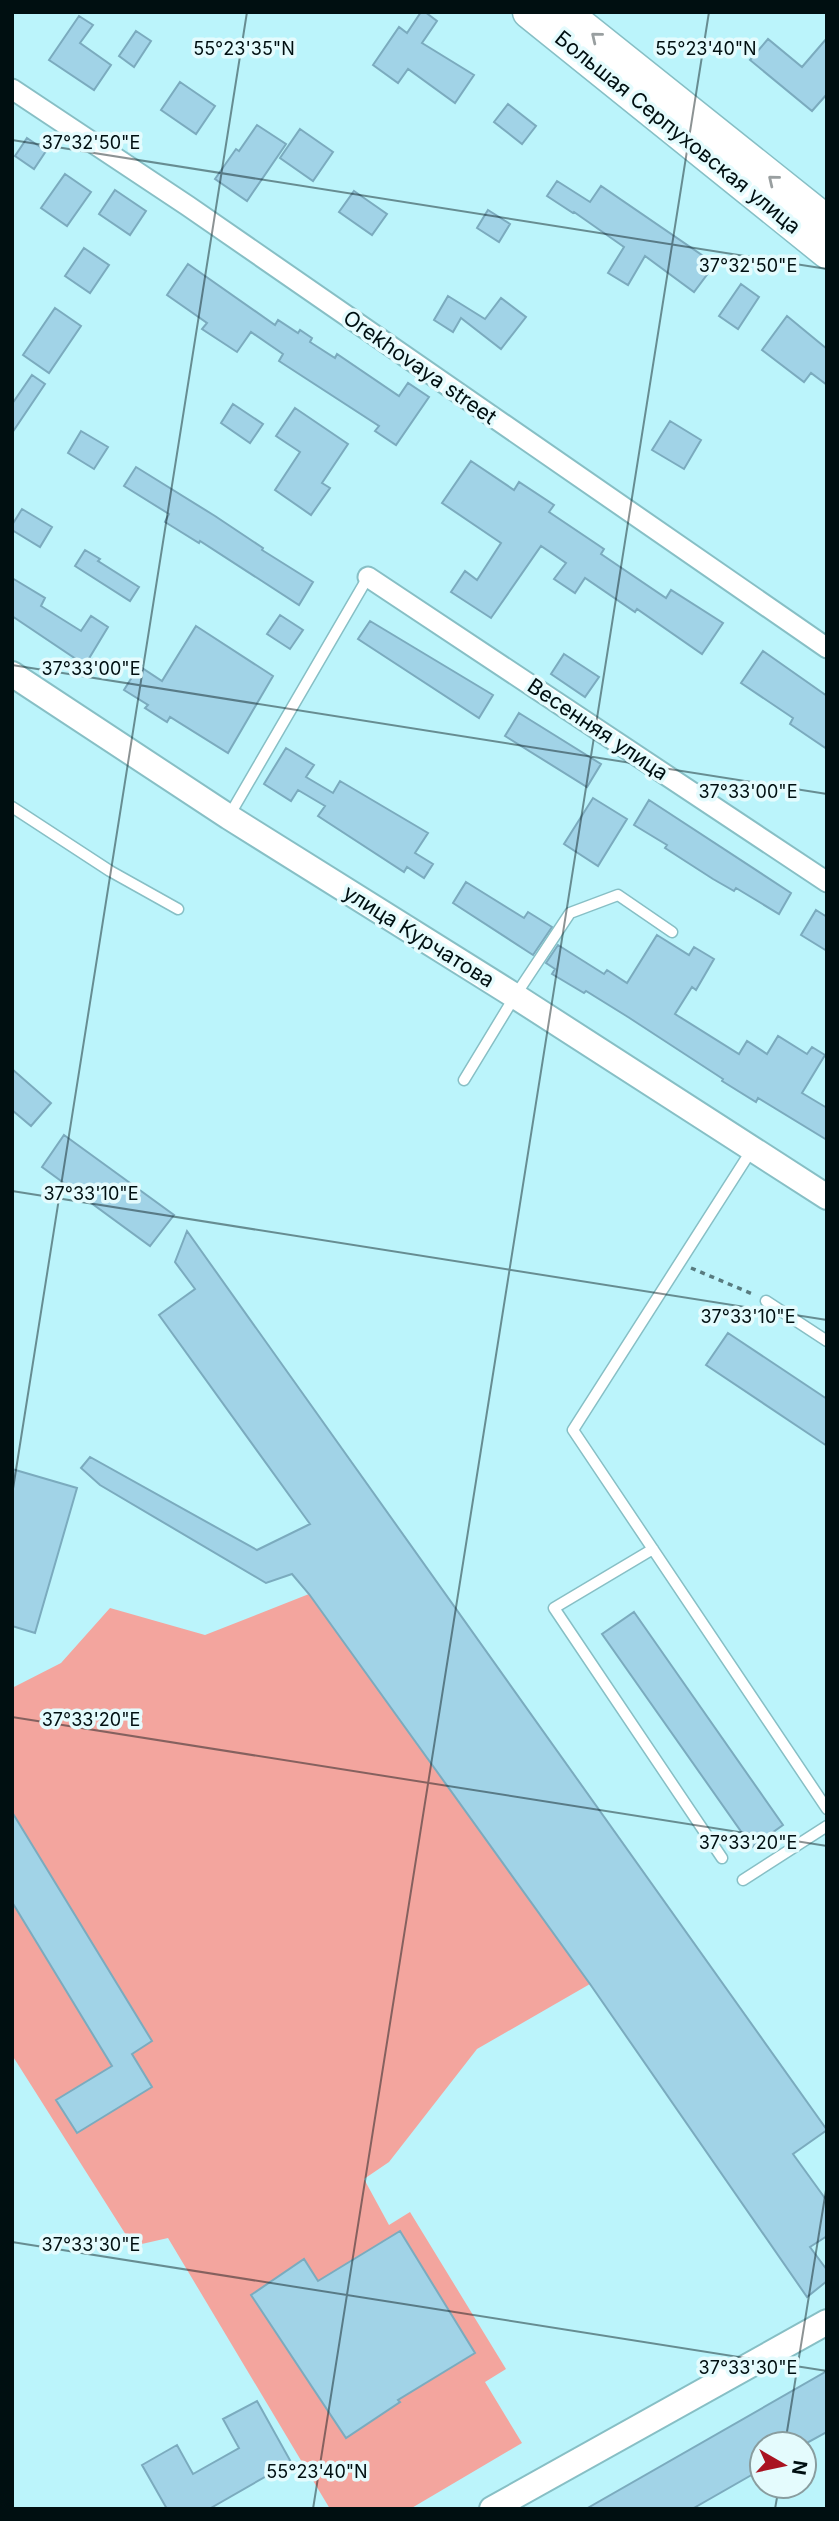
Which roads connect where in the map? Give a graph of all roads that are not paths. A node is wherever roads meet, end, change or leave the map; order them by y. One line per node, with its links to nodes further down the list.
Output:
1 (529, 12): 5 (main road, Большая Серпуховская улица)
2 (564, 12): 4 (main road, Большая Серпуховская улица, one-way to 2)
3 (12, 89): 7 (street, Orekhovaya street)
4 (827, 222)
5 (827, 252)
6 (368, 577): 10 (lane); 11 (street, Весенняя улица)
7 (827, 648)
8 (12, 674): 10 (street, улица Курчатова)
9 (12, 807): 12 (lane)
10 (229, 817): 14 (street, улица Курчатова)
11 (827, 882)
12 (178, 909)
13 (672, 932): 14 (lane)
14 (515, 996): 15 (lane); 16 (street, улица Курчатова)
15 (464, 1080)
16 (751, 1151): 17 (street, улица Курчатова); 20 (lane)
17 (827, 1197)
18 (766, 1301): 19 (lane)
19 (827, 1341)
20 (653, 1549): 21 (lane); 23 (lane)
21 (827, 1809)
22 (827, 1826): 24 (lane)
23 (722, 1858)
24 (743, 1880)
25 (827, 2322): 26 (street)
26 (492, 2509)

